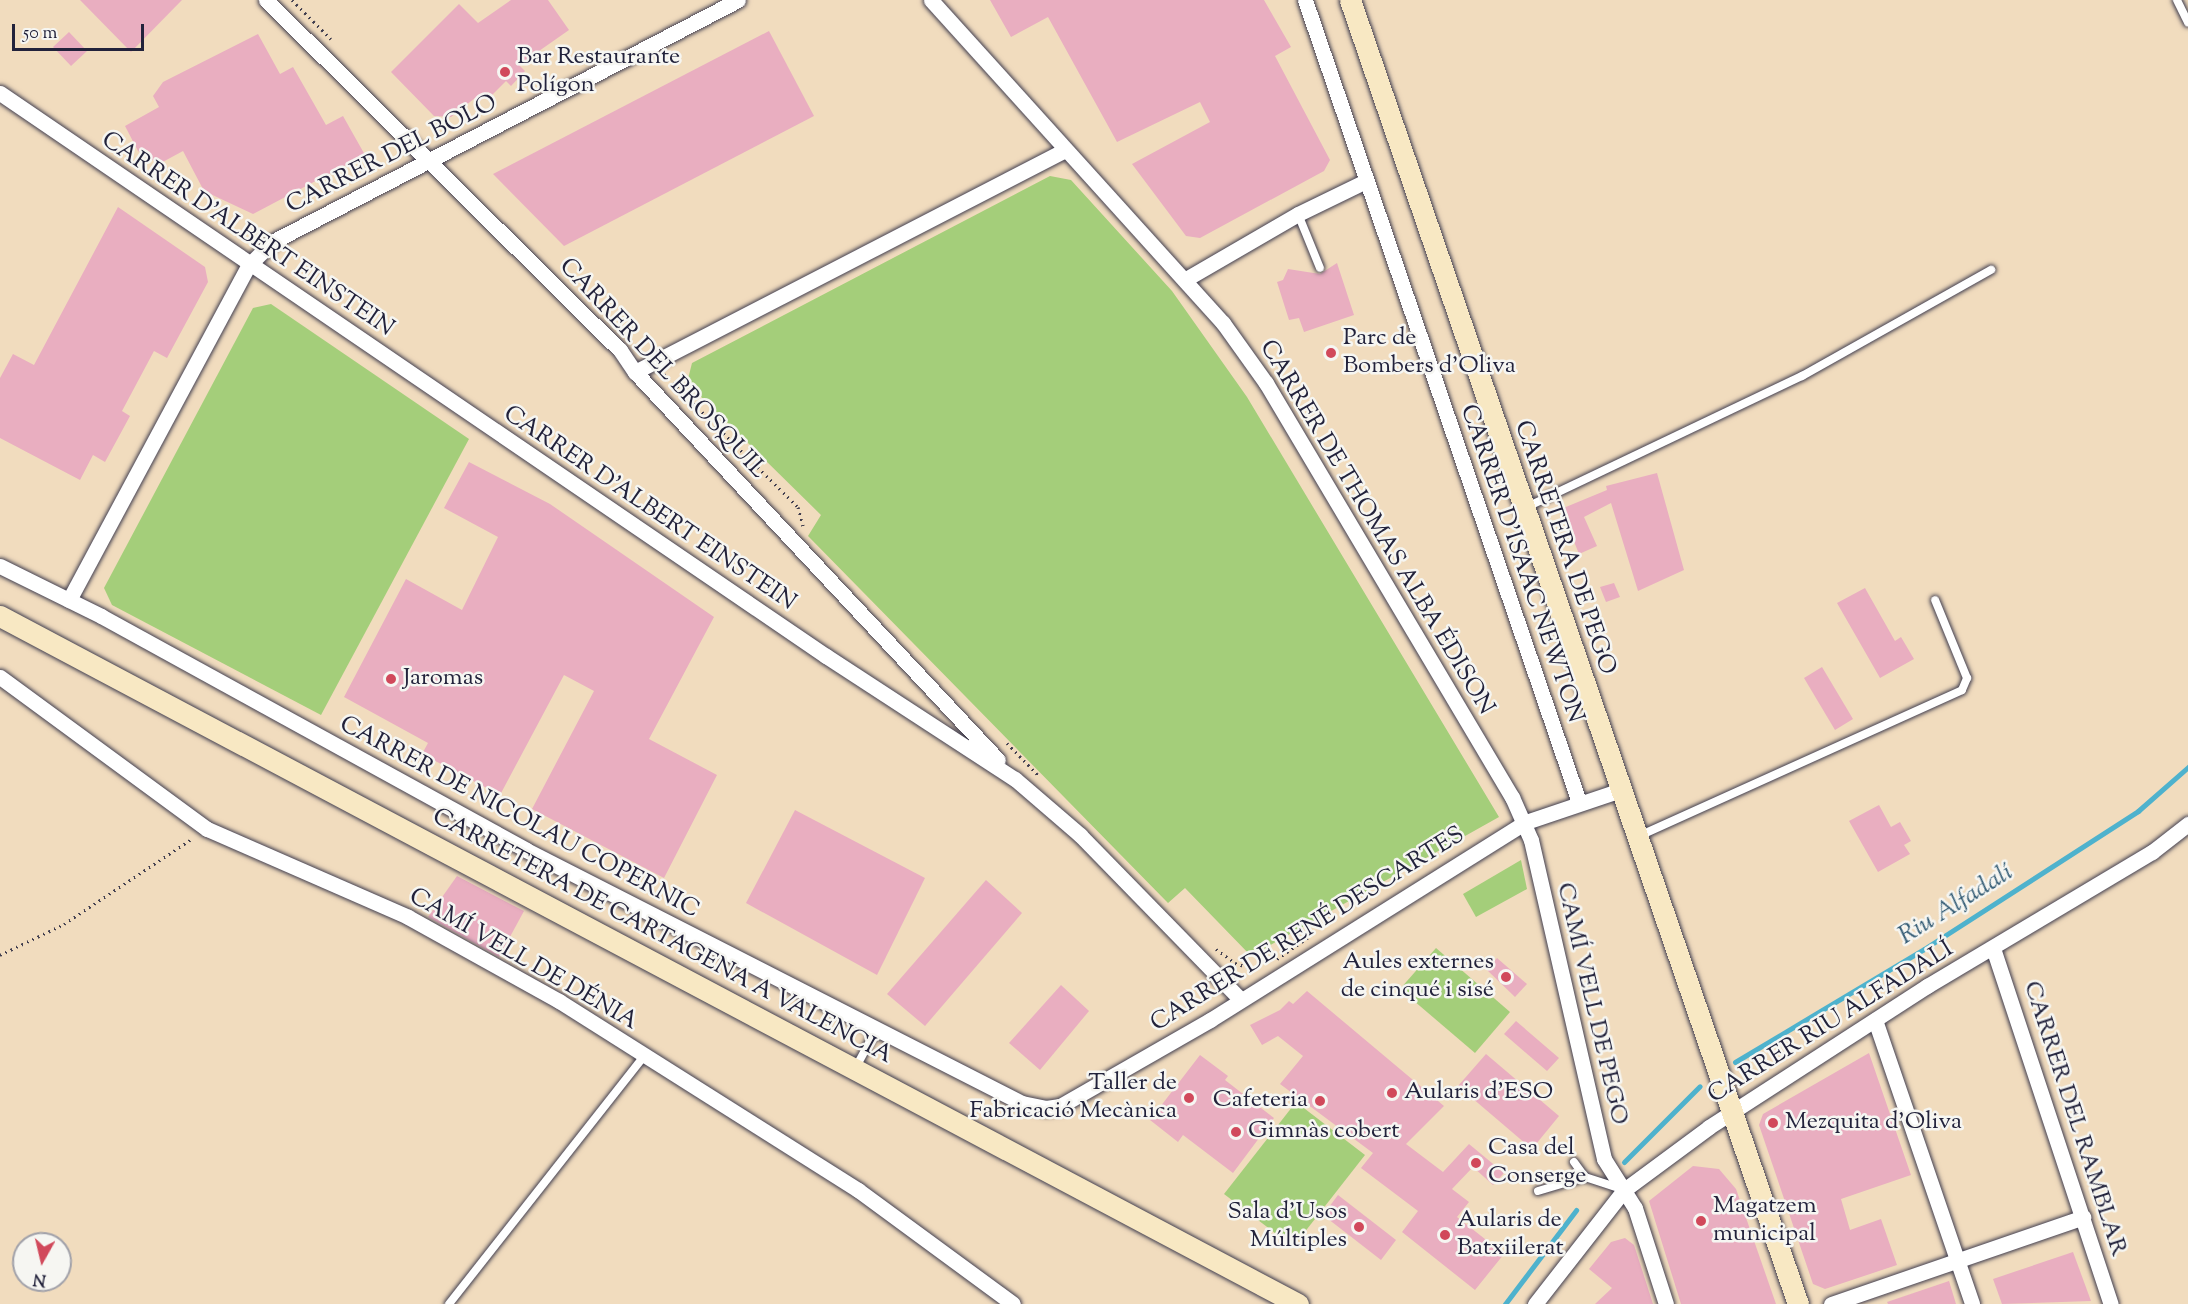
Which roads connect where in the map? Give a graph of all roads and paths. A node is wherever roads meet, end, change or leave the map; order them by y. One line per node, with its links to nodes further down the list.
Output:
1 (266, 0): 12 (street, CARRER DEL BROSQUIL)
2 (292, 0): 9 (path)
3 (738, 0): 12 (street, CARRER DEL BOLO)
4 (931, 0): 11 (street, CARRER DE THOMAS ALBA ÉDISON)
5 (1305, 0): 13 (street, CARRER D'ISAAC NEWTON)
6 (1350, 0): 21 (main road, CARRETERA DE PEGO)
7 (2177, 0): 8 (lane)
8 (2188, 23)
9 (333, 41)
10 (0, 93): 15 (street, CARRER D'ALBERT EINSTEIN)
11 (1064, 151): 18 (street, CARRER DE THOMAS ALBA ÉDISON); 19 (street)
12 (429, 163): 15 (street, CARRER DEL BOLO); 20 (street, CARRER DEL BROSQUIL)
13 (1366, 182): 14 (street); 32 (street, CARRER D'ISAAC NEWTON)
14 (1298, 214): 16 (lane); 18 (street)
15 (249, 265): 24 (street, CARRER DEL BOLO); 29 (street, CARRER D'ALBERT EINSTEIN)
16 (1320, 268)
17 (1991, 270): 21 (lane)
18 (1186, 279): 33 (street, CARRER DE THOMAS ALBA ÉDISON)
19 (653, 363): 20 (street); 22 (path)
20 (635, 372): 29 (street, CARRER DEL BROSQUIL)
21 (1524, 508): 31 (main road, CARRETERA DE PEGO)
22 (804, 531)
23 (0, 566): 24 (street, CARRER DE NICOLAU COPERNIC)
24 (69, 600): 45 (street, CARRER DE NICOLAU COPERNIC)
25 (1935, 600): 36 (lane)
26 (0, 616): 47 (main road, CARRETERA DE CARTAGENA A VALENCIA)
27 (0, 678): 35 (street, CAMÍ VELL DE DÉNIA)
28 (1003, 739): 30 (path)
29 (1015, 779): 43 (street, CARRER D'ALBERT EINSTEIN)
30 (1046, 784)
31 (1621, 790): 32 (street, CARRER DE RENÉ DESCARTES); 36 (main road, CARRETERA DE PEGO)
32 (1579, 802): 33 (street, CARRER DE RENÉ DESCARTES)
33 (1526, 822): 43 (street, CARRER DE RENÉ DESCARTES); 52 (street, CAMÍ VELL DE PEGO)
34 (2188, 824): 39 (street, CARRER RIU ALFADALÍ)
35 (207, 829): 40 (path); 46 (street, CAMÍ VELL DE DÉNIA)
36 (1638, 836): 49 (main road, CARRETERA DE PEGO)
37 (1314, 934): 41 (path)
38 (1213, 946): 42 (path)
39 (1993, 948): 44 (street, CARRER RIU ALFADALÍ); 54 (street, CARRER DEL RAMBLAR)
40 (0, 955)
41 (1271, 966)
42 (1266, 969)
43 (1240, 999): 48 (street, CARRER DE RENÉ DESCARTES)
44 (1875, 1020): 49 (street, CARRER RIU ALFADALÍ); 55 (street)
45 (877, 1028): 47 (lane); 48 (street, CARRER DE NICOLAU COPERNIC)
46 (644, 1056): 57 (lane); 58 (street, CAMÍ VELL DE DÉNIA)
47 (856, 1068): 59 (main road, CARRETERA DE CARTAGENA A VALENCIA)
48 (1022, 1103)
49 (1732, 1112): 52 (street, CARRER RIU ALFADALÍ); 61 (main road)
50 (1574, 1162): 51 (lane)
51 (1585, 1177): 52 (lane); 53 (lane)
52 (1624, 1190): 56 (street, CARRER RIU ALFADALÍ); 60 (street, CAMÍ VELL DE PEGO)
53 (1538, 1191)
54 (2083, 1217): 55 (street); 64 (street, CARRER DEL RAMBLAR)
55 (1957, 1261): 62 (street); 63 (street)
56 (1542, 1301)
57 (449, 1304)
58 (1013, 1304)
59 (1299, 1304)
60 (1666, 1304)
61 (1798, 1304)
62 (1831, 1304)
63 (1972, 1304)
64 (2111, 1304)

